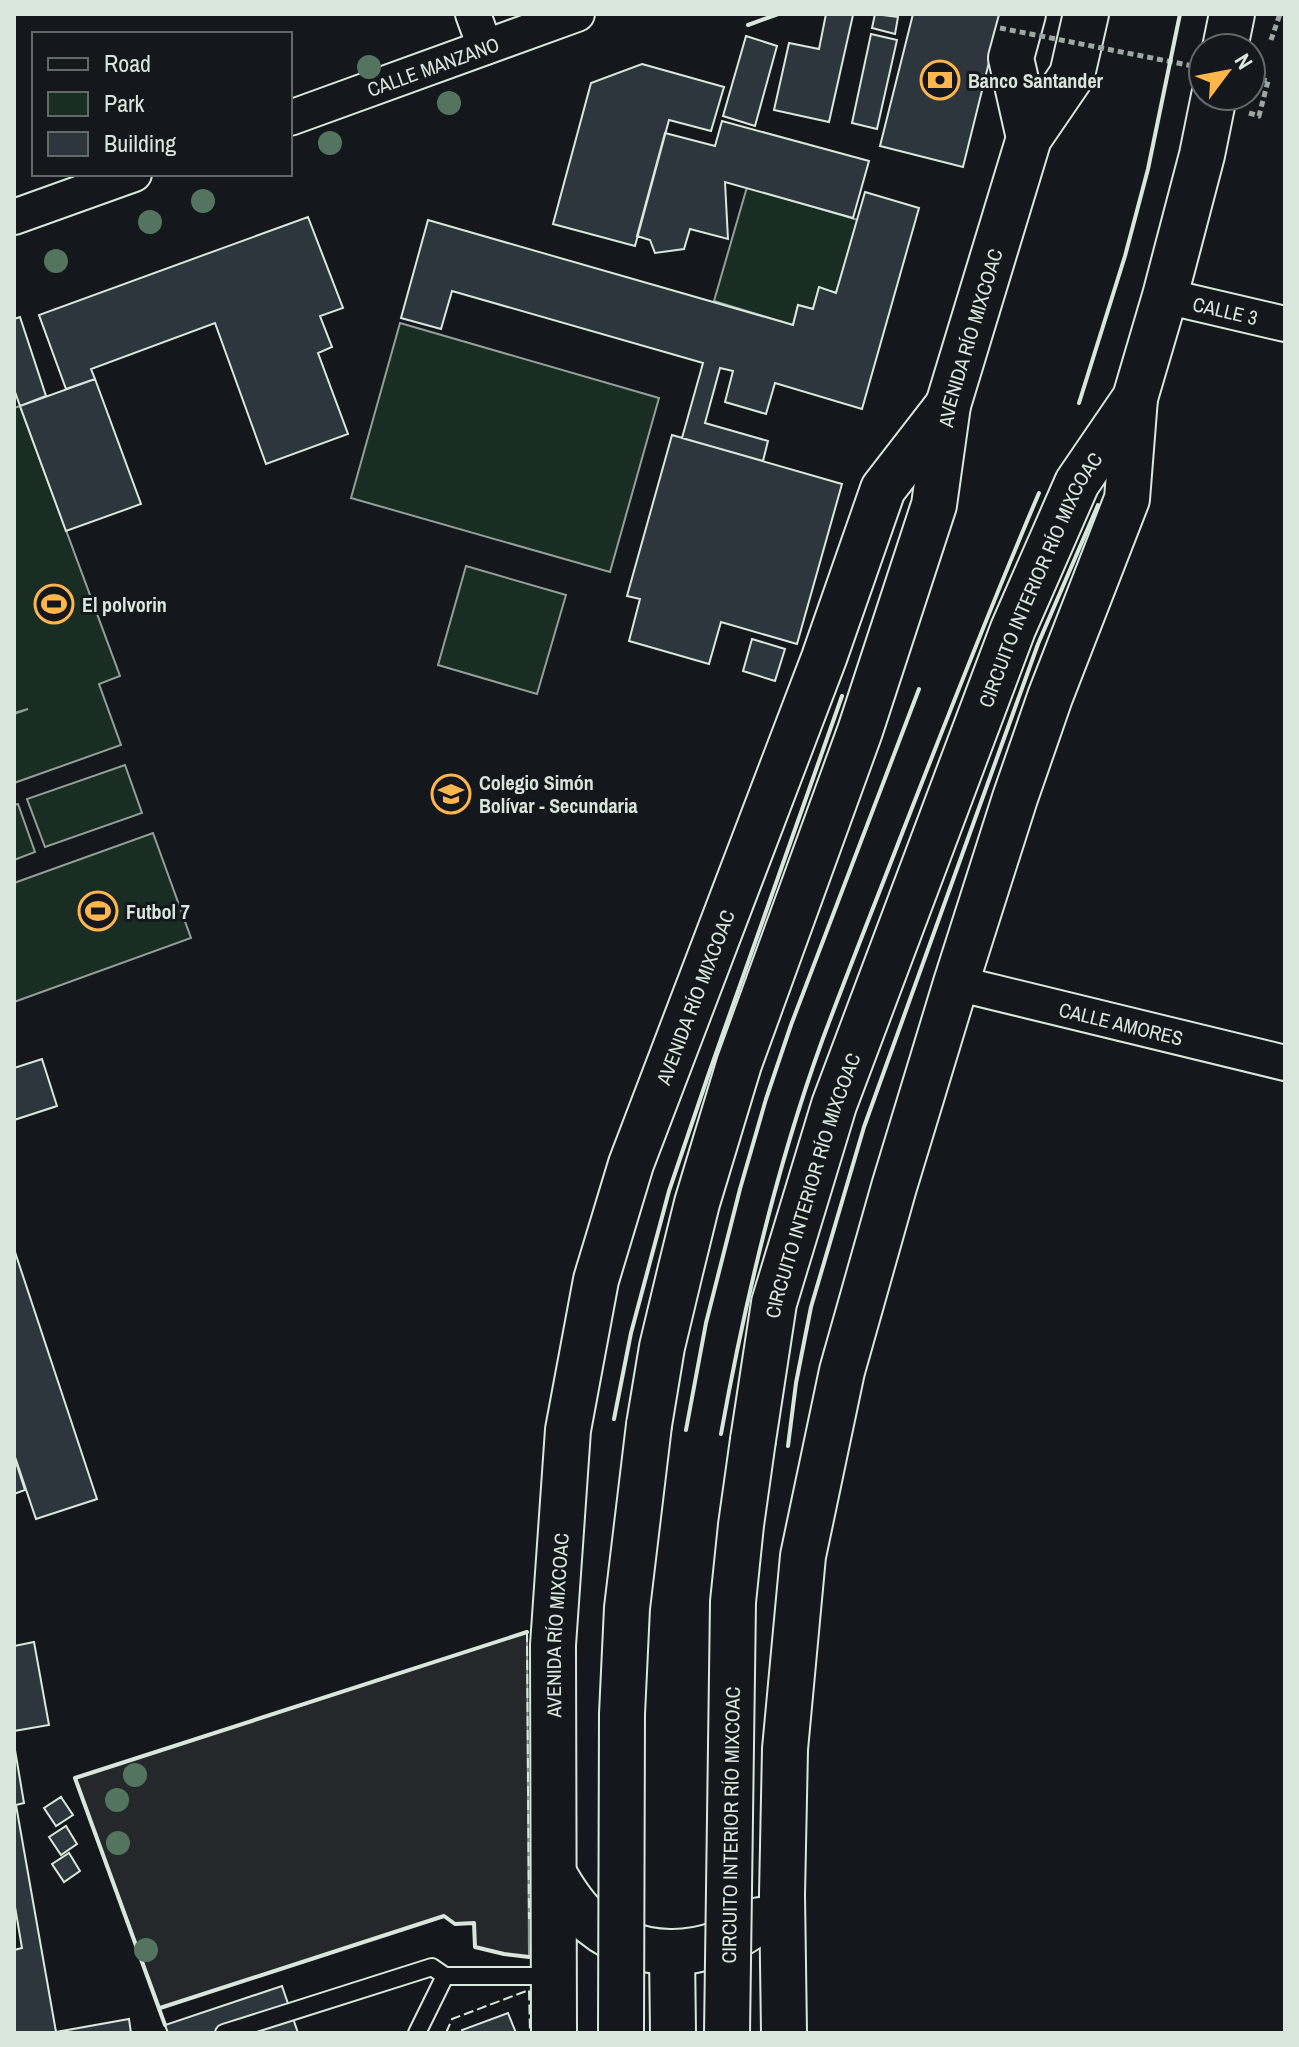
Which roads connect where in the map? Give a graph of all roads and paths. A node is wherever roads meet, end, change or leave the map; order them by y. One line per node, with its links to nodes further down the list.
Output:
1 (473, 14): 5 (street)
2 (577, 14): 5 (street, CALLE MANZANO)
3 (1086, 14): 11 (main road)
4 (1011, 21): 6 (path, bridge); 11 (main road, AVENIDA RÍO MIXCOAC)
5 (485, 47): 10 (street, CALLE MANZANO)
6 (1187, 64)
7 (1211, 112): 14 (main road)
8 (1260, 112): 9 (path, bridge)
9 (1259, 116)
10 (292, 117)
11 (1029, 138): 17 (main road, AVENIDA RÍO MIXCOAC)
12 (128, 176): 13 (street)
13 (14, 217)
14 (1165, 296): 15 (street, CALLE 3); 16 (main road)
15 (1285, 324)
16 (1135, 398): 18 (main road); 30 (main road, CIRCUITO INTERIOR RÍO MIXCOAC, bridge)
17 (948, 405): 20 (main road, AVENIDA RÍO MIXCOAC); 28 (main road, bridge)
18 (956, 983): 19 (street, CALLE AMORES); 21 (main road)
19 (1285, 1063)
20 (554, 1874): 22 (main road); 24 (main road, AVENIDA RÍO MIXCOAC)
21 (782, 1895): 22 (main road); 31 (main road)
22 (672, 1952): 29 (main road)
23 (445, 1976): 24 (lane); 25 (lane); 26 (lane)
24 (554, 1976): 27 (main road, AVENIDA RÍO MIXCOAC)
25 (224, 2033)
26 (417, 2033)
27 (554, 2033)
28 (621, 2033)
29 (673, 2033)
30 (727, 2033)
31 (784, 2033)

